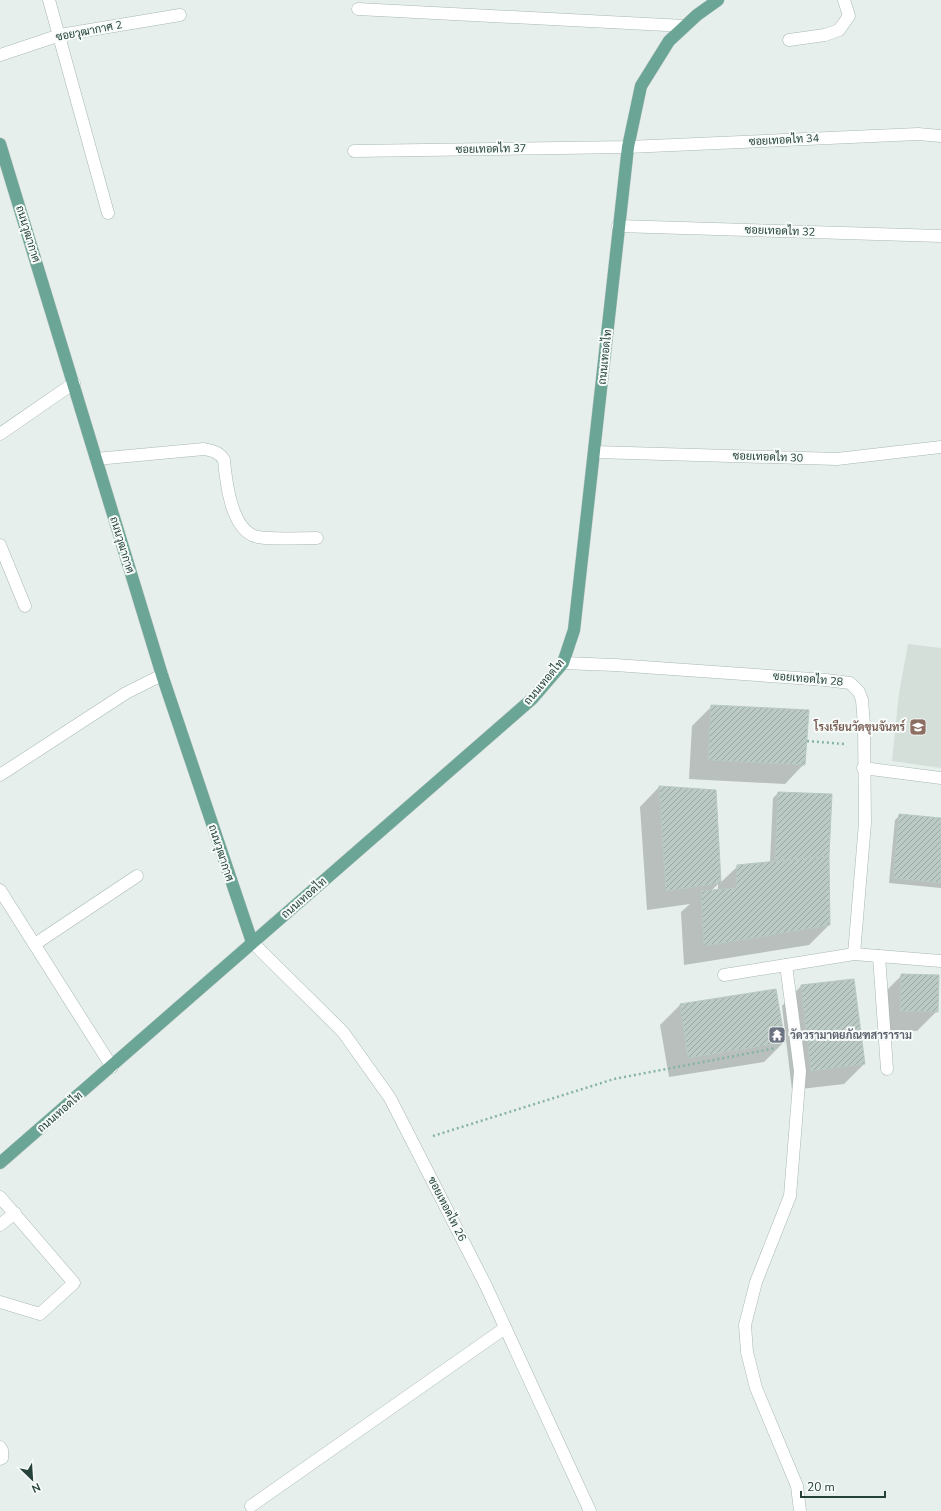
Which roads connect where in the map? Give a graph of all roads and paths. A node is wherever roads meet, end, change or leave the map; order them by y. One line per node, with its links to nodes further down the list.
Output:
1 (49, 0): 7 (street)
2 (718, 0): 6 (main road, ถนนเทอดไท)
3 (844, 0): 8 (street)
4 (358, 9): 6 (street)
5 (180, 15): 7 (street, ซอยวุฒากาศ 2)
6 (685, 26): 12 (main road, ถนนเทอดไท)
7 (60, 34): 9 (street, ซอยวุฒากาศ 2); 14 (street)
8 (789, 40)
9 (0, 55)
10 (941, 136): 12 (street, ซอยเทอดไท 34)
11 (0, 144): 17 (main road, ถนนวุฒากาศ)
12 (628, 147): 13 (street, ซอยเทอดไท 37); 15 (main road, ถนนเทอดไท)
13 (354, 151)
14 (108, 213)
15 (618, 226): 16 (street, ซอยเทอดไท 32); 20 (main road, ถนนเทอดไท)
16 (941, 236)
17 (74, 383): 18 (street); 21 (main road, ถนนวุฒากาศ)
18 (0, 434)
19 (941, 447): 20 (street, ซอยเทอดไท 30)
20 (594, 452): 25 (main road, ถนนเทอดไท)
21 (96, 459): 22 (street); 26 (main road, ถนนวุฒากาศ)
22 (317, 538)
23 (0, 545): 24 (street)
24 (25, 606)
25 (563, 663): 28 (street, ซอยเทอดไท 28); 34 (main road, ถนนเทอดไท)
26 (162, 675): 30 (street); 34 (main road, ถนนวุฒากาศ)
27 (807, 741): 28 (path)
28 (864, 746): 29 (street, ซอยเทอดไท 28)
29 (863, 768): 31 (street); 36 (street, ซอยเทอดไท 28)
30 (0, 775)
31 (941, 778)
32 (136, 876): 35 (street)
33 (0, 890): 35 (street)
34 (252, 942): 42 (main road, ถนนเทอดไท); 44 (street, ซอยเทอดไท 26)
35 (35, 944): 42 (street)
36 (854, 954): 37 (street); 39 (street)
37 (879, 956): 38 (street); 43 (street)
38 (941, 961)
39 (786, 965): 40 (street); 41 (street)
40 (724, 975)
41 (796, 1045): 44 (path); 55 (street)
42 (112, 1067): 45 (main road, ถนนเทอดไท)
43 (887, 1069)
44 (414, 1142): 50 (street, ซอยเทอดไท 26)
45 (0, 1163)
46 (0, 1197): 47 (street)
47 (15, 1213): 48 (street); 49 (street)
48 (0, 1225)
49 (0, 1302)
50 (505, 1328): 53 (street); 54 (street, ซอยเทอดไท 26)
51 (0, 1447): 52 (street)
52 (0, 1459)
53 (251, 1506)
54 (590, 1511)
55 (800, 1511)

